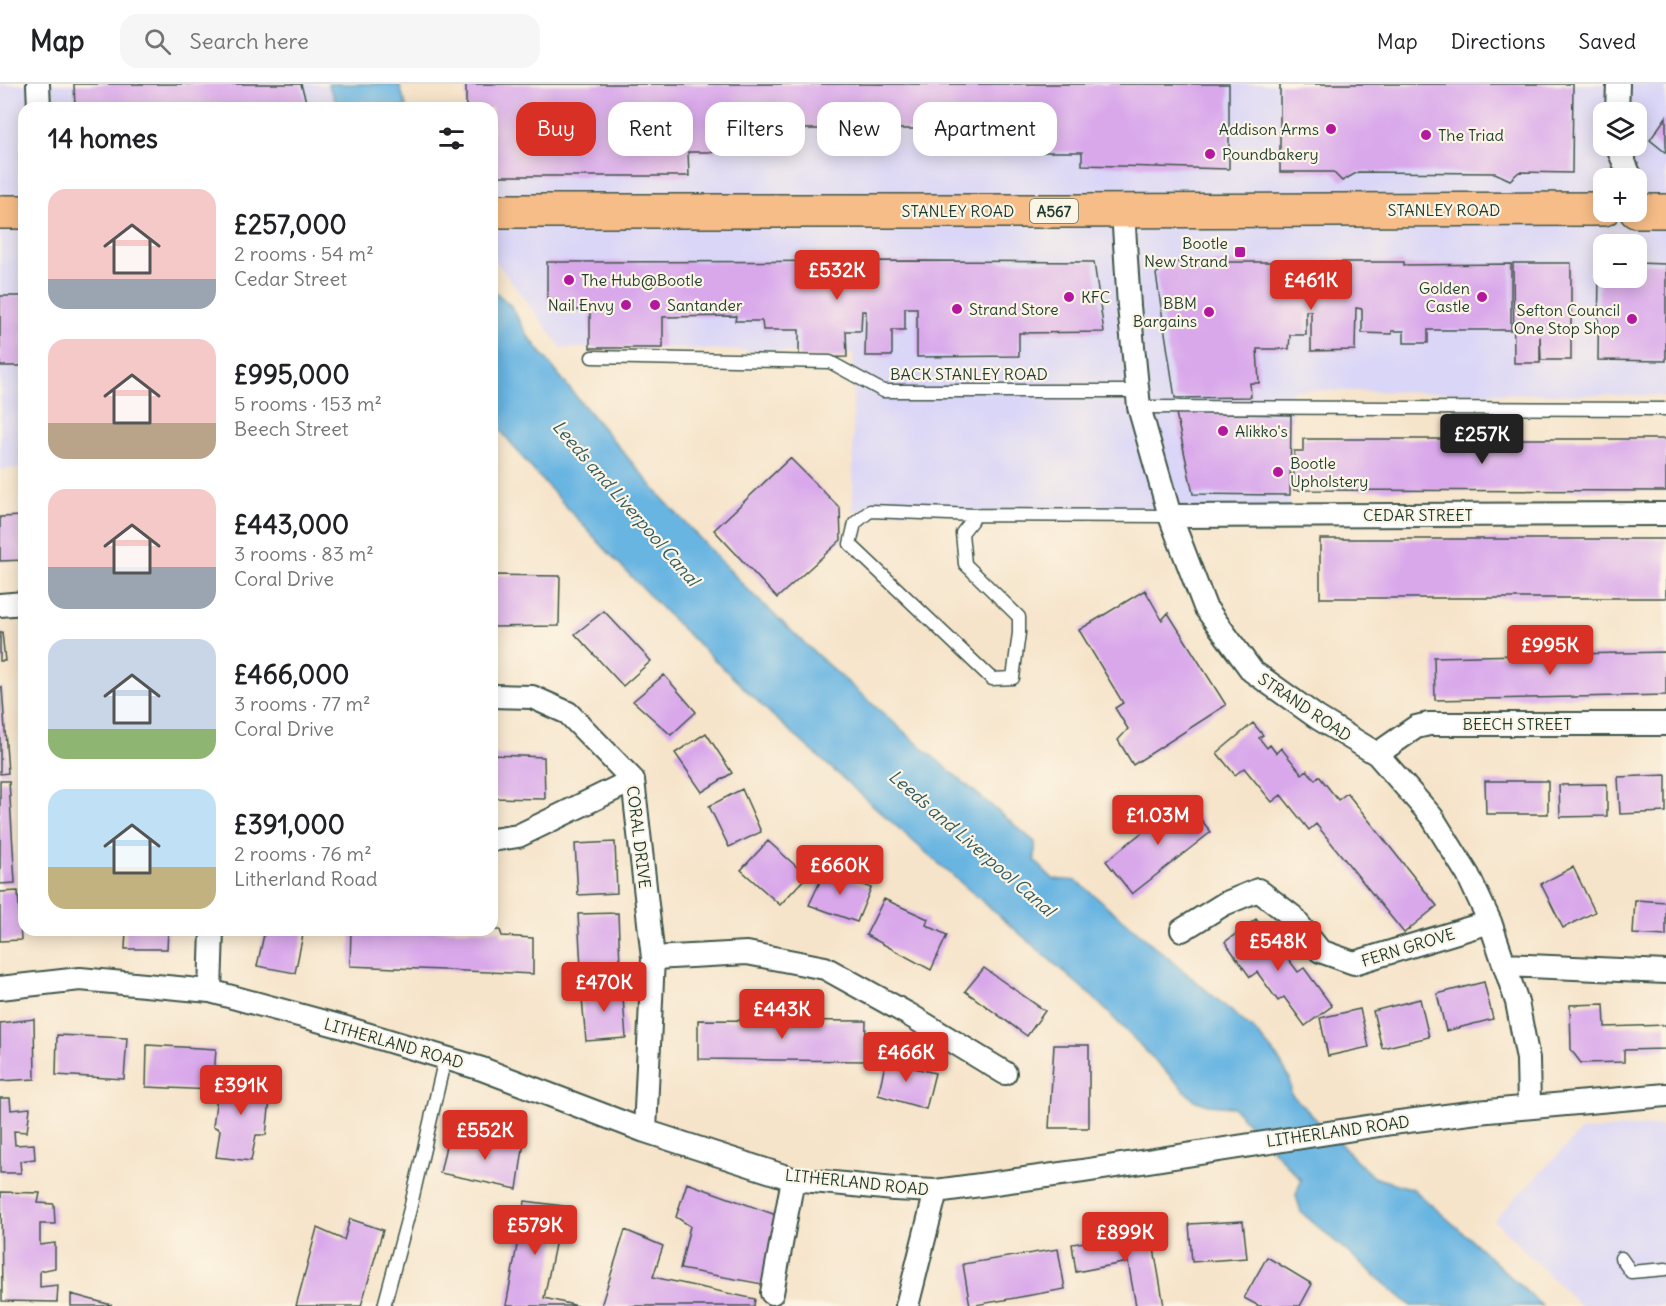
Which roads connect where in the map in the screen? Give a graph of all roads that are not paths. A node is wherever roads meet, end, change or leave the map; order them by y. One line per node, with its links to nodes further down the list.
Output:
1 (38, 84): 3 (street)
2 (1618, 84): 4 (street)
3 (39, 102)
4 (1617, 102)
5 (1593, 209): 7 (main road, STANLEY ROAD / A567)
6 (498, 211): 7 (main road, STANLEY ROAD / A567)
7 (1123, 211): 11 (street, STRAND ROAD)
8 (0, 212): 9 (main road)
9 (18, 212)
10 (592, 357): 11 (lane, BACK STANLEY ROAD)
11 (1139, 399): 12 (lane, BACK STANLEY ROAD); 15 (street, STRAND ROAD)
12 (1666, 409)
13 (1666, 514): 15 (street, CEDAR STREET)
14 (976, 515): 14 (lane); 15 (lane)
15 (1170, 516): 20 (street, STRAND ROAD)
16 (18, 604): 17 (street)
17 (0, 605)
18 (498, 696): 21 (street, CORAL DRIVE)
19 (1666, 724): 20 (street, BEECH STREET)
20 (1377, 754): 23 (street, STRAND ROAD)
21 (633, 780): 22 (street); 26 (street, CORAL DRIVE)
22 (498, 839)
23 (1490, 922): 24 (street, FERN GROVE); 27 (street, STRAND ROAD)
24 (1182, 930)
25 (212, 936): 30 (street)
26 (653, 958): 32 (street); 35 (street, CORAL DRIVE)
27 (1504, 965): 28 (street); 34 (street, STRAND ROAD)
28 (1666, 972)
29 (0, 988): 30 (street, LITHERLAND ROAD)
30 (210, 991): 31 (street, LITHERLAND ROAD)
31 (445, 1058): 35 (street, LITHERLAND ROAD); 41 (lane)
32 (1005, 1073)
33 (1666, 1095): 34 (street, LITHERLAND ROAD)
34 (1529, 1106): 37 (street, LITHERLAND ROAD)
35 (645, 1131): 36 (street, LITHERLAND ROAD)
36 (793, 1179): 37 (street, LITHERLAND ROAD); 40 (street)
37 (936, 1191): 42 (street)
38 (1621, 1258): 39 (lane)
39 (1666, 1269)
40 (772, 1293)
41 (384, 1306)
42 (907, 1306)

